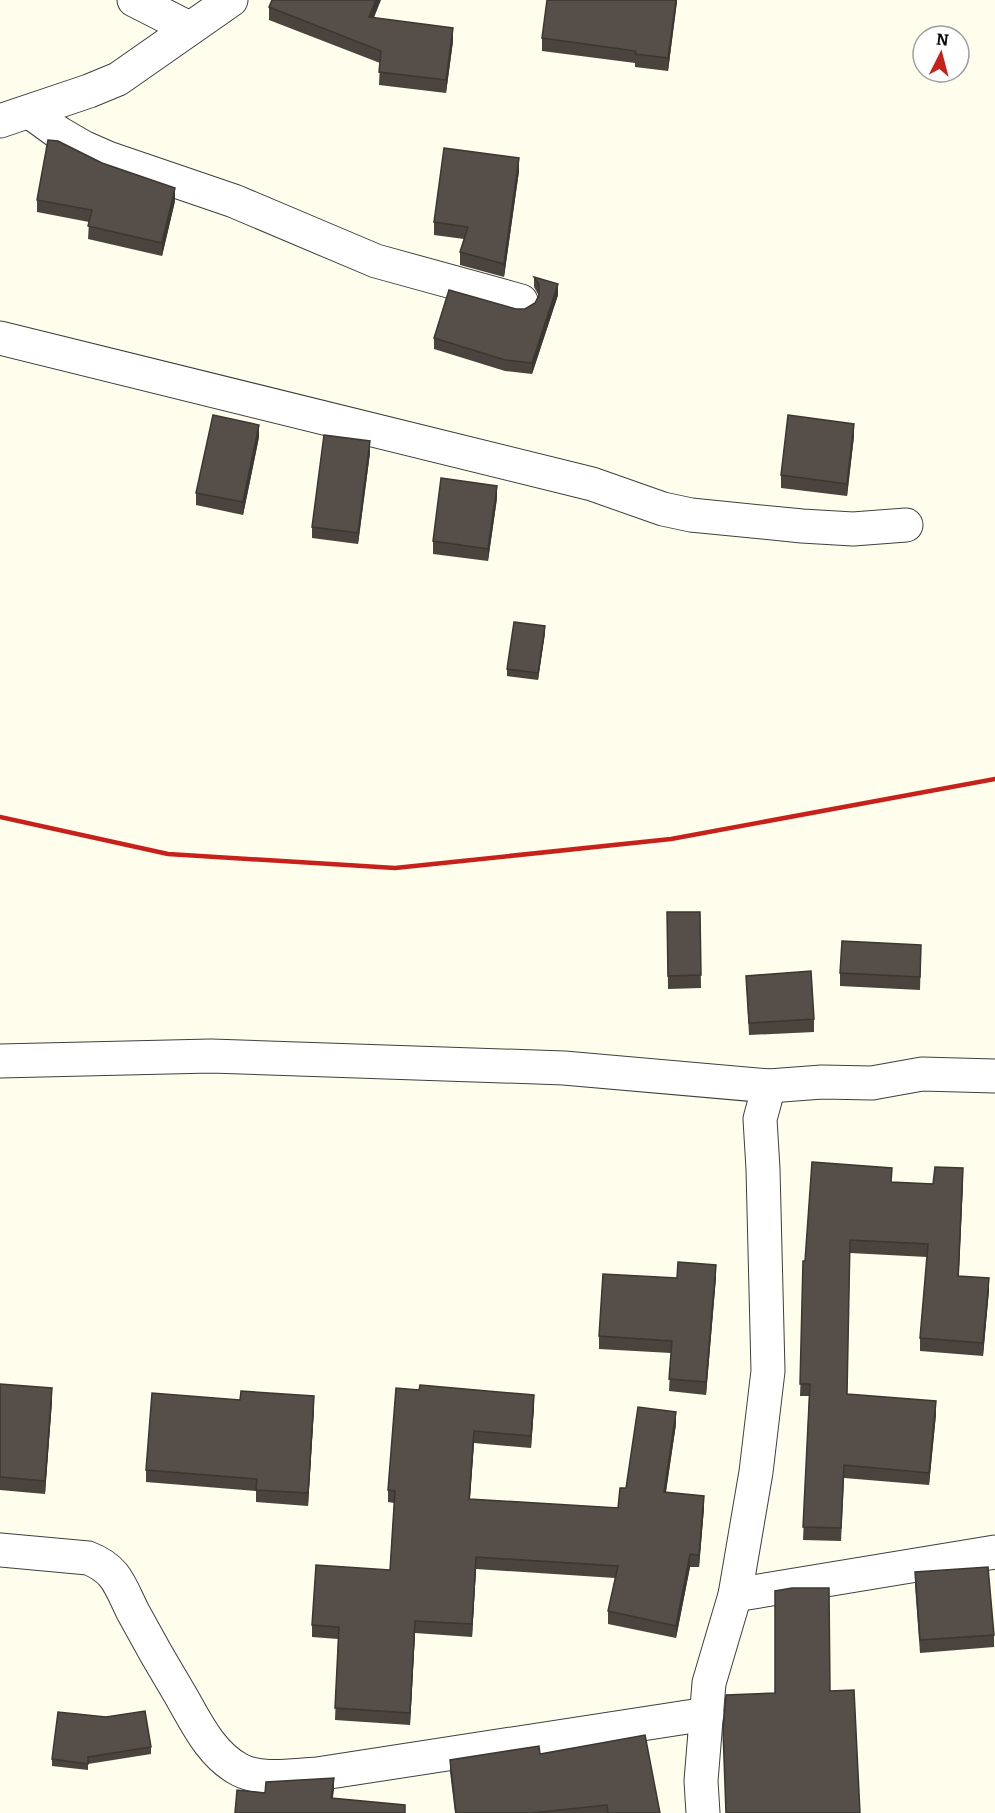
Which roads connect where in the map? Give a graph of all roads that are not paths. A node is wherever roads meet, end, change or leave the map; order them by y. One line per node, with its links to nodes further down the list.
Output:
1 (134, 0): 3 (street)
2 (231, 0): 3 (street)
3 (189, 28): 4 (street)
4 (15, 116): 5 (street)
5 (520, 301)
6 (0, 338): 7 (street)
7 (906, 525)
8 (0, 1061): 10 (street)
9 (995, 1076): 10 (street)
10 (769, 1086): 13 (street)
11 (0, 1550): 14 (street)
12 (995, 1552): 13 (street)
13 (735, 1595): 14 (street)
14 (707, 1714): 15 (street)
15 (703, 1813)

